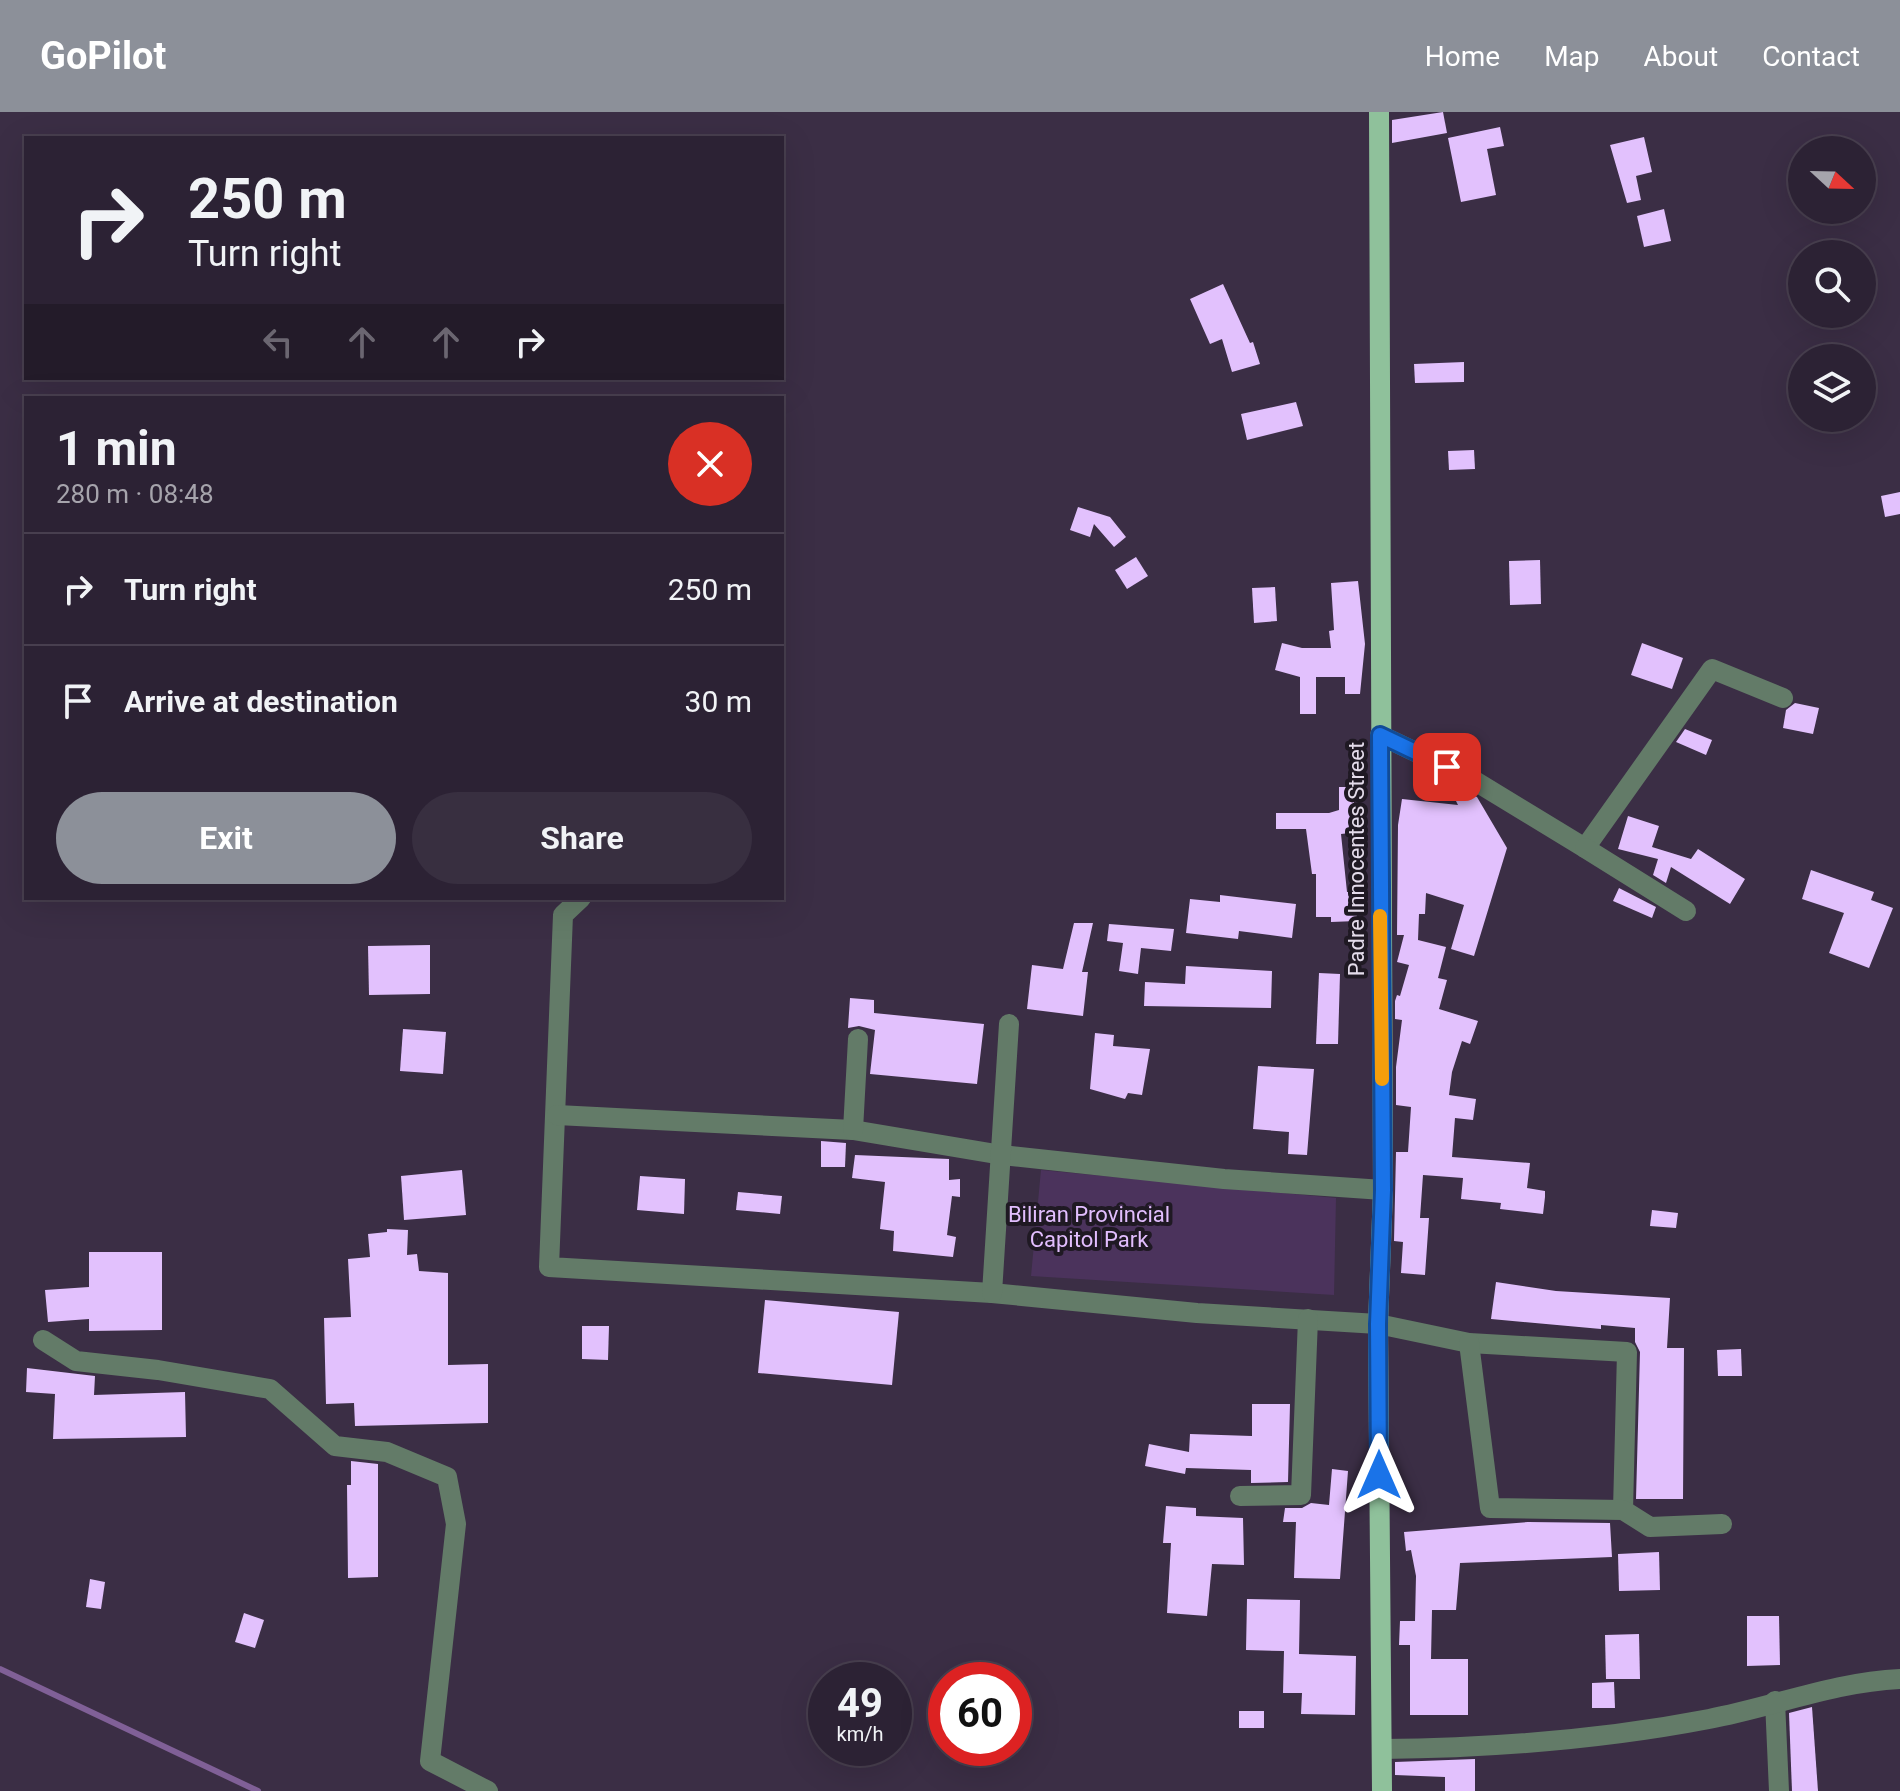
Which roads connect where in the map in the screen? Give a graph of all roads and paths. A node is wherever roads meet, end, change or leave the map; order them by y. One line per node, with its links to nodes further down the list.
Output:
1 (1381, 112): 3 (main road, Padre Innocentes Street)
2 (1783, 698): 4 (street)
3 (1380, 735): 4 (street); 12 (main road, Padre Innocentes Street)
4 (1585, 848): 6 (street)
5 (579, 900): 9 (street)
6 (1686, 911)
7 (1009, 1024): 11 (street)
8 (858, 1039): 10 (street)
9 (557, 1115): 10 (street); 13 (street)
10 (853, 1130): 11 (street)
11 (1002, 1155): 12 (street); 13 (street)
12 (1383, 1190): 15 (main road, Padre Innocentes Street)
13 (992, 1293): 14 (street)
14 (1308, 1319): 15 (street); 18 (street)
15 (1378, 1324): 17 (street); 23 (main road, Padre Innocentes Street)
16 (43, 1340): 24 (street)
17 (1469, 1343): 19 (street); 19 (street)
18 (1240, 1496)
19 (1623, 1510): 20 (street)
20 (1722, 1524)
21 (1900, 1679): 22 (street)
22 (1775, 1701): 23 (street); 26 (street)
23 (1382, 1749): 25 (main road, Padre Innocentes Street)
24 (488, 1791)
25 (1382, 1791)
26 (1779, 1791)

